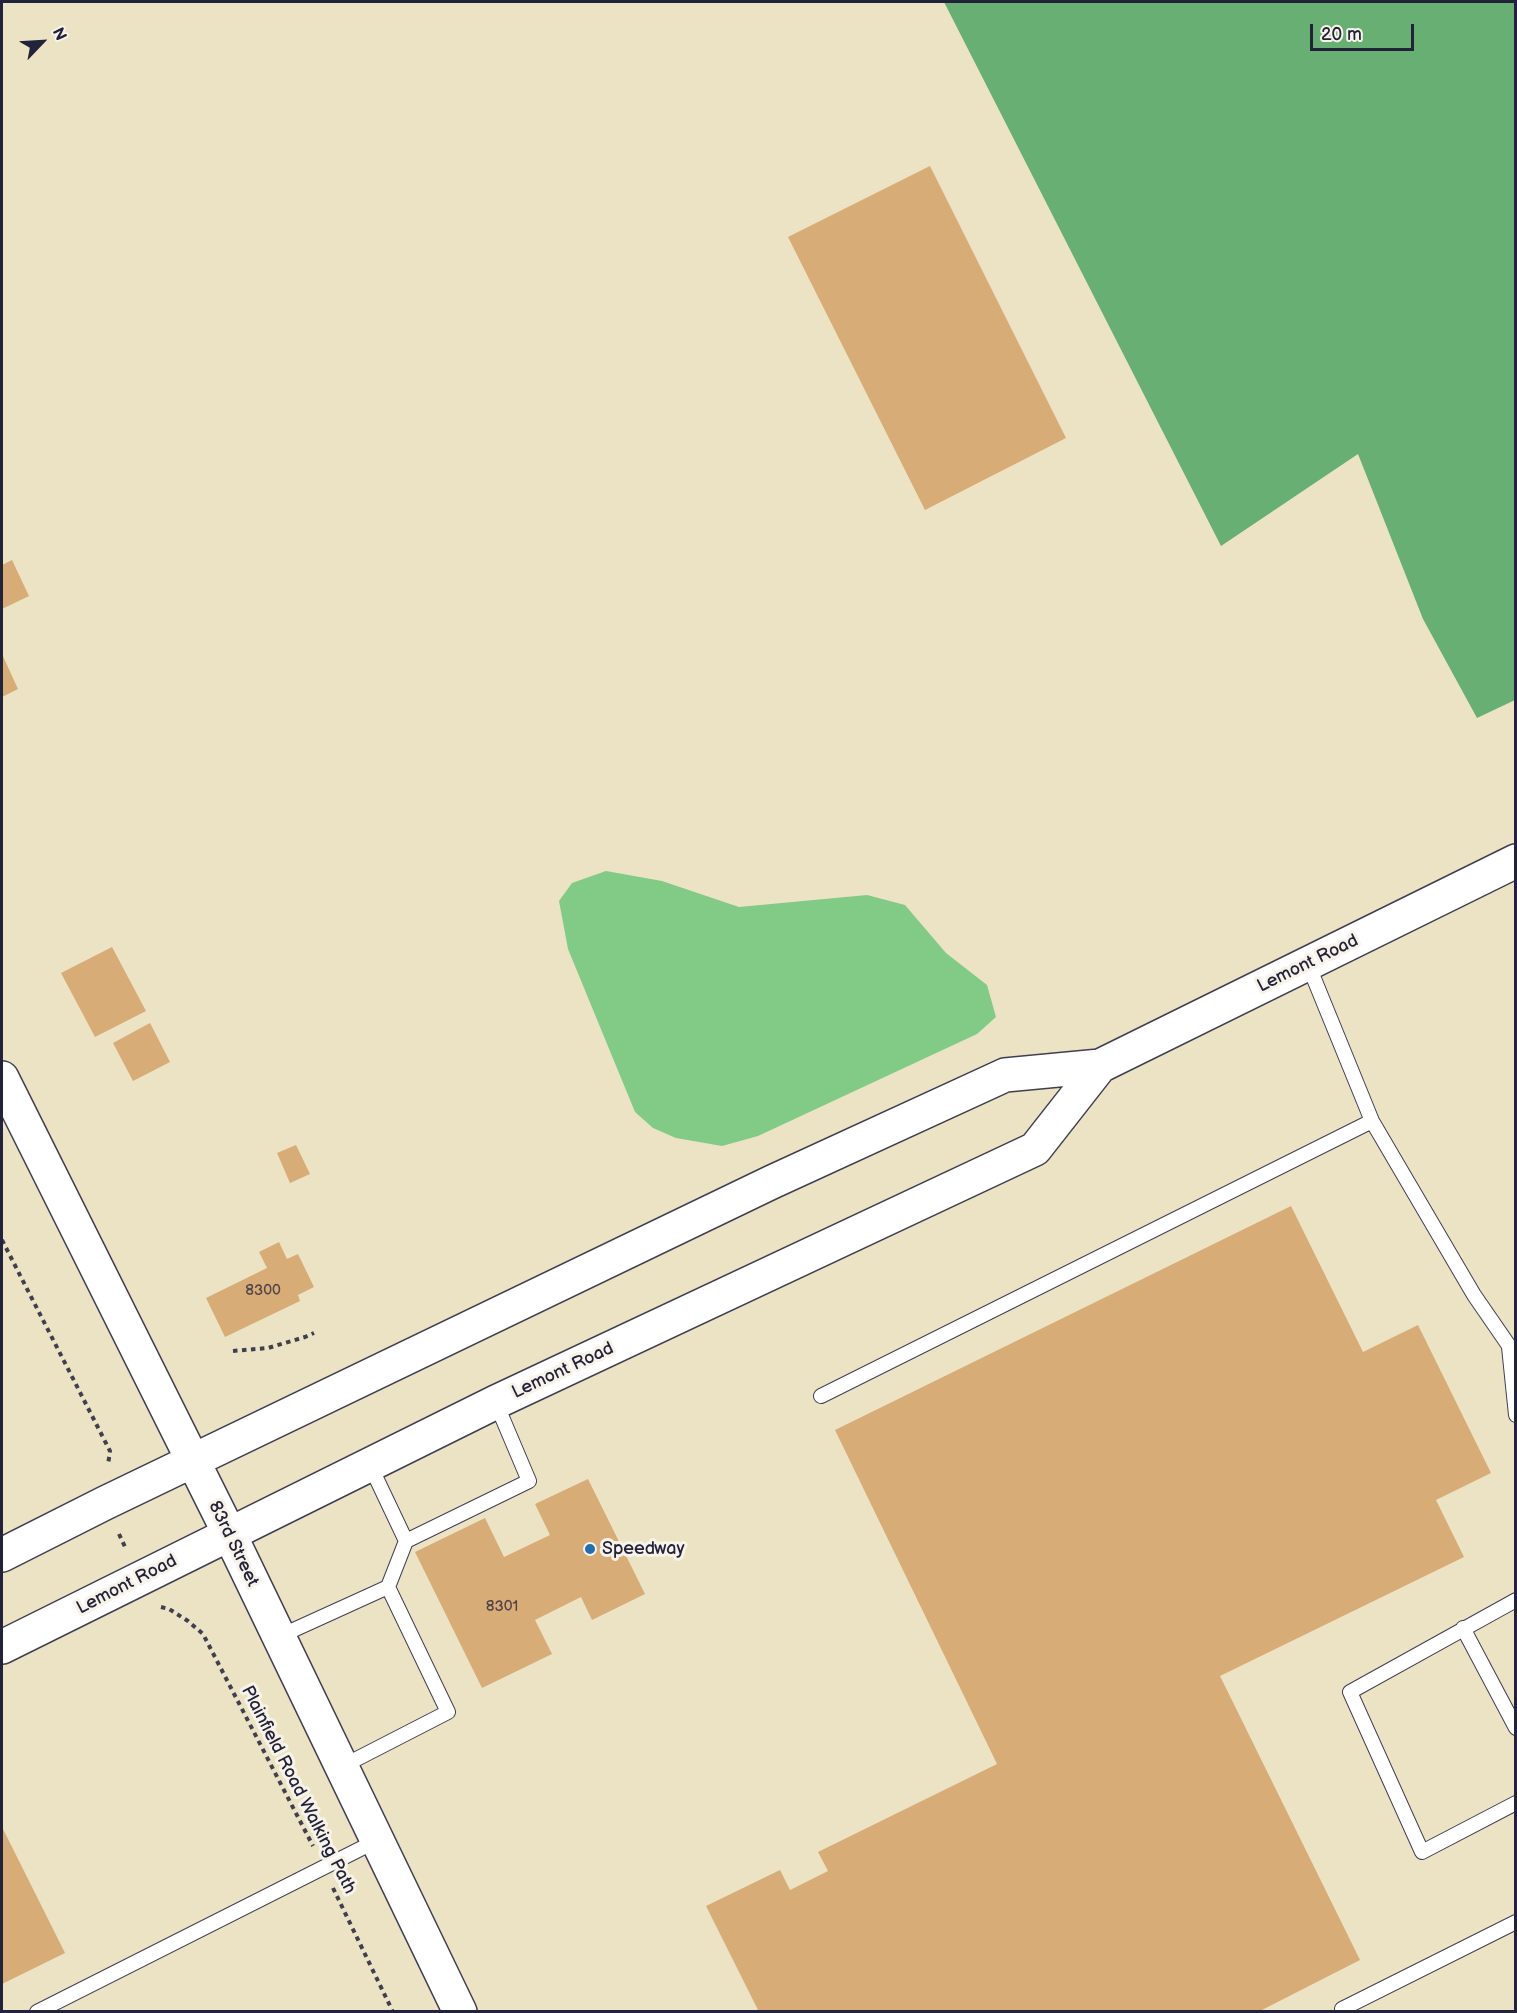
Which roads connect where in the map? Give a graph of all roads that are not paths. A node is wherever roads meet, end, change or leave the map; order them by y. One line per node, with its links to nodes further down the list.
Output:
1 (1515, 861): 2 (main road, Lemont Road)
2 (1308, 964): 3 (main road, Lemont Road); 5 (lane)
3 (1100, 1066): 8 (main road, Lemont Road); 10 (main road, Lemont Road)
4 (2, 1078): 10 (main road, 83rd Street)
5 (1372, 1121): 6 (lane); 7 (lane)
6 (1512, 1350): 9 (lane)
7 (821, 1396)
8 (495, 1402): 11 (main road, Lemont Road); 13 (lane)
9 (1515, 1415)
10 (192, 1462): 12 (main road, 83rd Street); 14 (main road, Lemont Road)
11 (369, 1464): 12 (main road, Lemont Road); 13 (lane)
12 (229, 1533): 18 (main road, 83rd Street); 19 (main road, Lemont Road)
13 (406, 1541): 15 (lane)
14 (2, 1555)
15 (388, 1587): 18 (lane); 21 (lane)
16 (1515, 1600): 17 (lane)
17 (1462, 1628): 20 (lane); 22 (lane)
18 (278, 1637): 21 (main road, 83rd Street)
19 (2, 1647)
20 (1515, 1728)
21 (341, 1767): 23 (main road, 83rd Street)
22 (1515, 1803)
23 (376, 1841): 25 (lane); 26 (main road, 83rd Street)
24 (1515, 1922): 27 (lane)
25 (37, 2012)
26 (460, 2012)
27 (1342, 2012)

